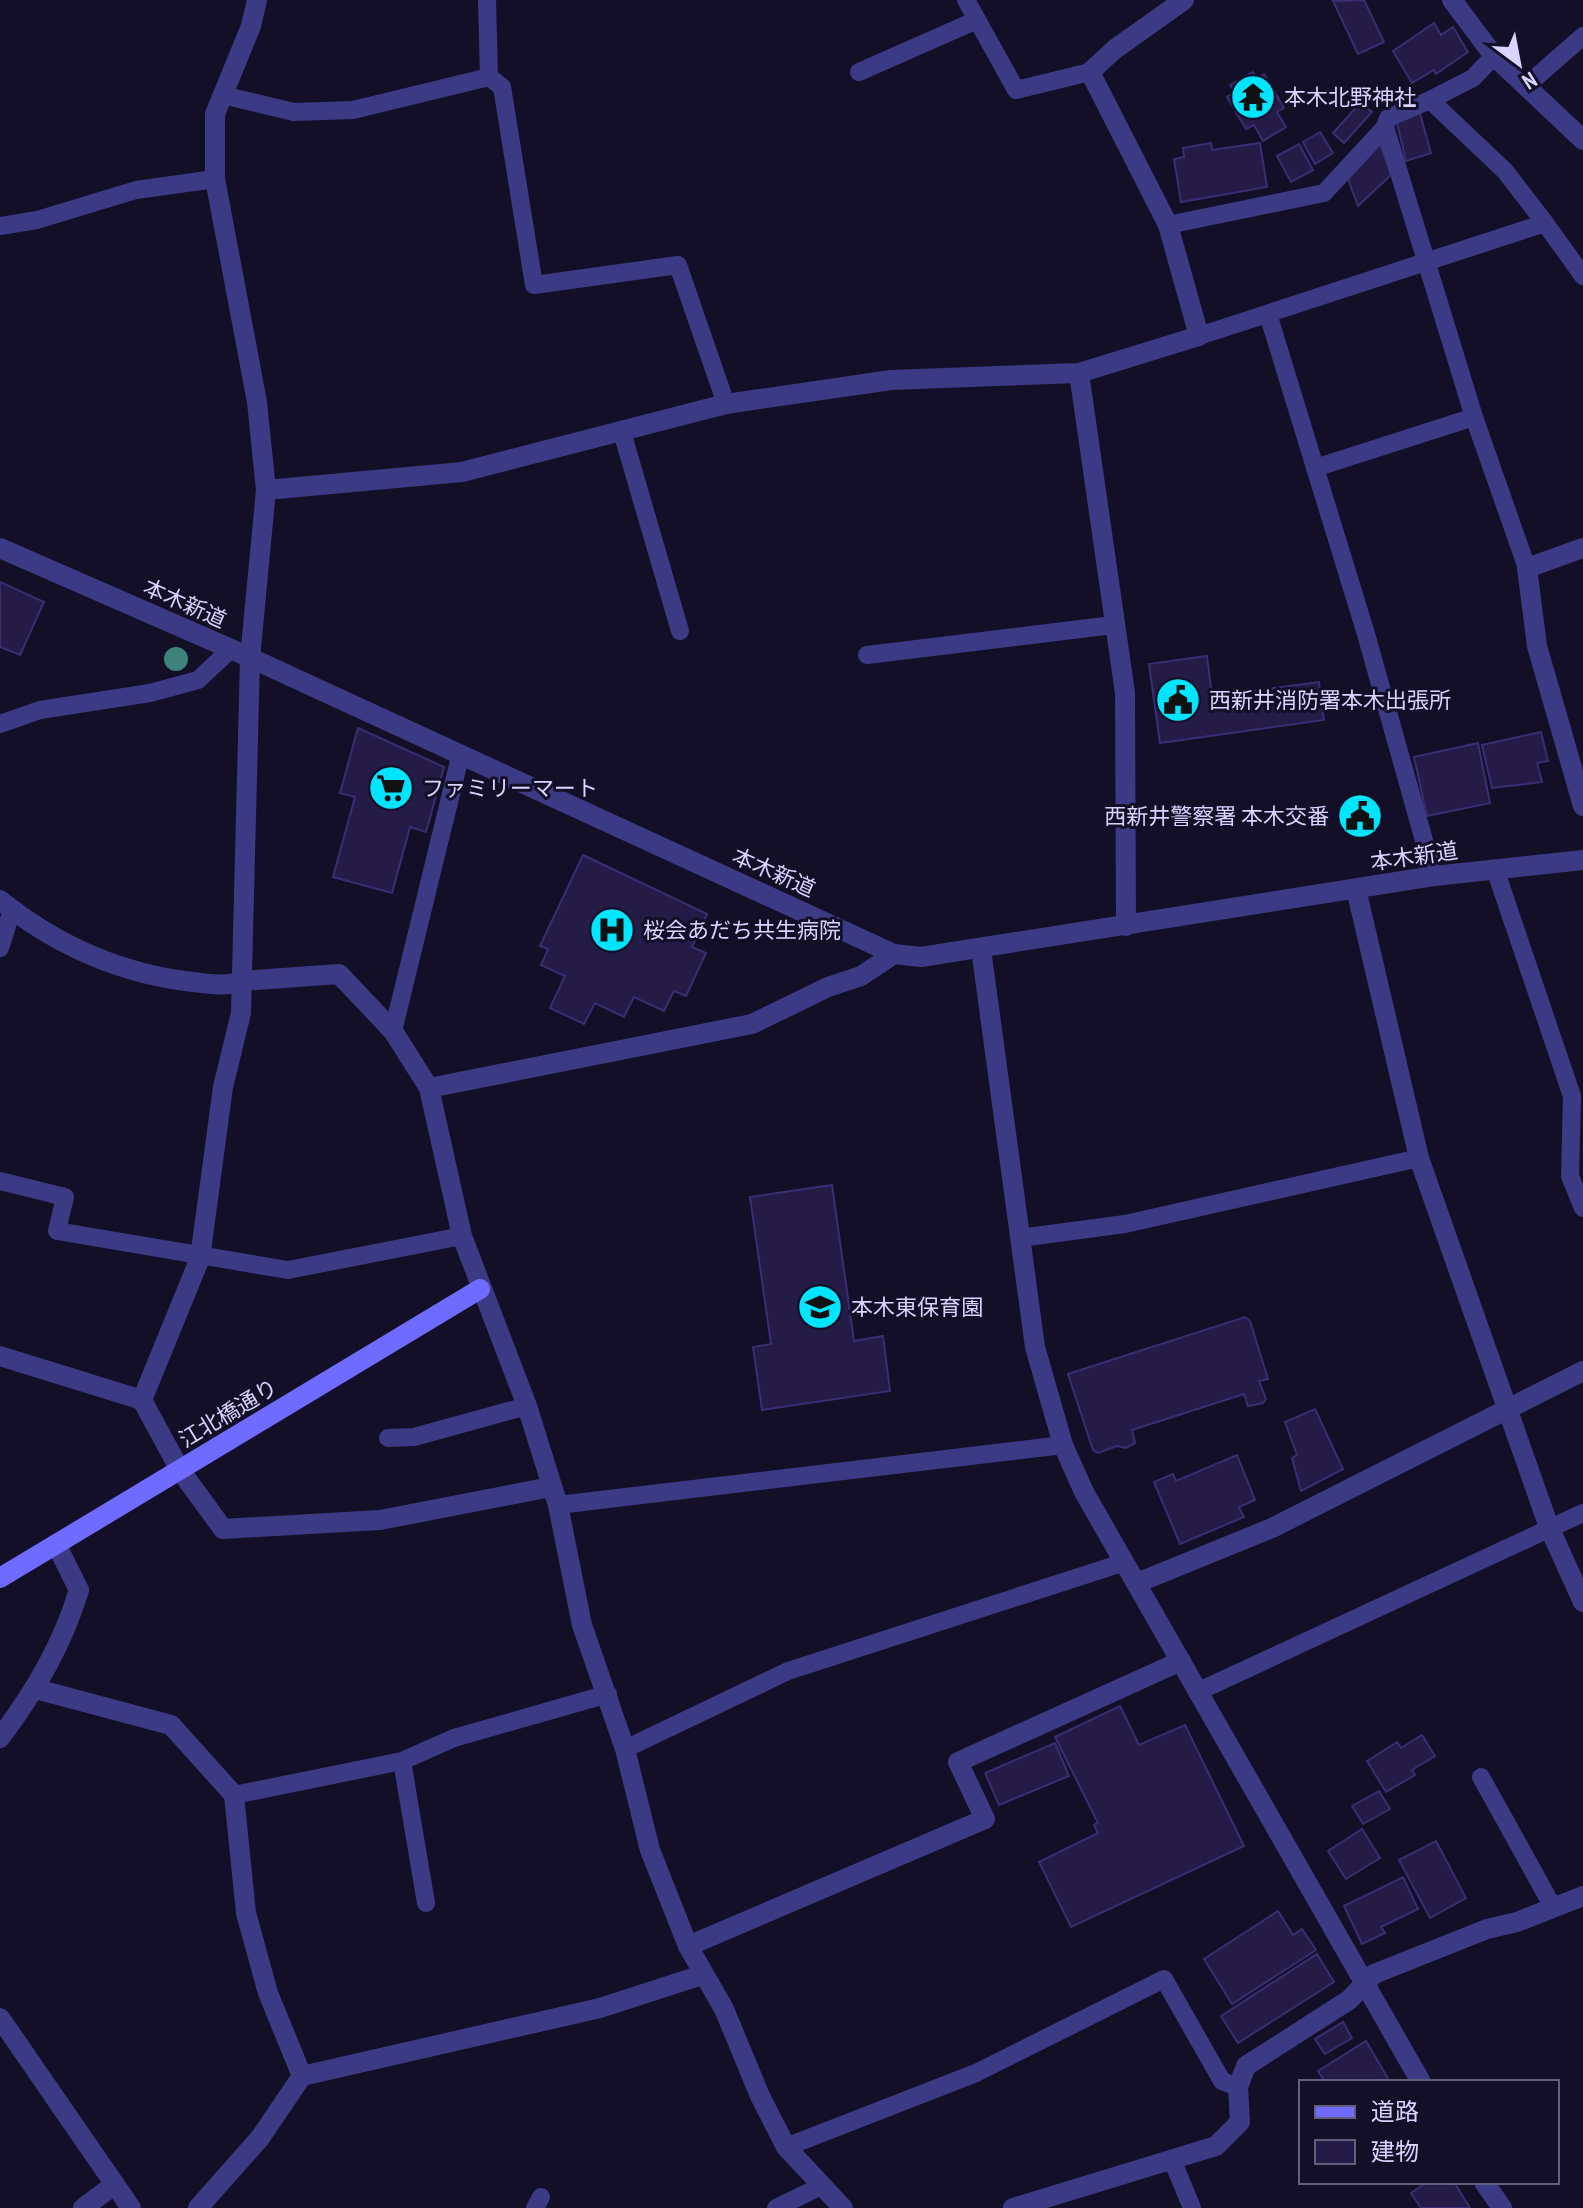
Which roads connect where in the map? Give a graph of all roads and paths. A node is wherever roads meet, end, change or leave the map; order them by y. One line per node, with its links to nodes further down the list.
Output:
1 (257, 0): 13 (street)
2 (487, 0): 11 (lane)
3 (966, 0): 6 (lane)
4 (1184, 0): 10 (street)
5 (1452, 0): 8 (street)
6 (977, 20): 9 (lane); 10 (lane)
7 (1583, 36): 12 (lane)
8 (1494, 56): 12 (street); 14 (lane)
9 (859, 72)
10 (1090, 72): 19 (street)
11 (489, 77): 13 (lane); 26 (lane)
12 (1526, 86): 16 (street)
13 (223, 95): 17 (street)
14 (1430, 100): 15 (lane); 18 (lane)
15 (1385, 127): 19 (lane); 21 (lane)
16 (1583, 140)
17 (215, 179): 20 (lane); 30 (street)
18 (1545, 223): 21 (lane); 22 (lane)
19 (1168, 225): 24 (street)
20 (0, 226)
21 (1426, 263): 23 (lane); 27 (lane)
22 (1583, 276)
23 (1268, 314): 24 (lane); 29 (lane)
24 (1199, 336): 25 (street)
25 (1079, 373): 26 (street); 34 (street)
26 (726, 404): 28 (street)
27 (1474, 417): 29 (lane); 33 (lane)
28 (622, 432): 30 (street); 35 (lane)
29 (1315, 468): 43 (lane)
30 (266, 490): 36 (street)
31 (0, 548): 36 (street, 本木新道)
32 (1583, 548): 33 (street)
33 (1527, 568): 40 (street)
34 (1113, 625): 37 (lane); 46 (street)
35 (680, 631)
36 (241, 654): 38 (lane); 39 (street, 本木新道); 50 (street)
37 (867, 655)
38 (0, 724)
39 (460, 757): 49 (street, 本木新道); 51 (lane)
40 (1583, 806)
41 (1583, 860): 42 (street, 本木新道)
42 (1495, 869): 43 (street, 本木新道); 55 (lane)
43 (1434, 876): 44 (street, 本木新道)
44 (1356, 889): 46 (street, 本木新道); 53 (street)
45 (6, 905): 47 (lane); 50 (street)
46 (1126, 926): 48 (street, 本木新道)
47 (0, 948)
48 (981, 949): 49 (street, 本木新道); 57 (street)
49 (894, 954): 52 (street)
50 (242, 981): 51 (street); 58 (street)
51 (393, 1031): 52 (street)
52 (429, 1088): 56 (street)
53 (1419, 1158): 57 (lane); 64 (street)
54 (0, 1181): 58 (lane)
55 (1583, 1208)
56 (462, 1236): 58 (lane); 59 (street)
57 (1020, 1238): 66 (street)
58 (200, 1258): 62 (street)
59 (480, 1289): 63 (street); 67 (main road, 江北橋通り)
60 (0, 1356): 62 (street)
61 (1583, 1371): 64 (street)
62 (142, 1400): 67 (street)
63 (527, 1406): 65 (lane); 68 (street)
64 (1509, 1409): 70 (street); 74 (street)
65 (388, 1438)
66 (1063, 1445): 68 (lane); 72 (street)
67 (180, 1470): 68 (street); 71 (main road, 江北橋通り)
68 (555, 1496): 79 (street)
69 (1583, 1513): 70 (lane)
70 (1549, 1527): 75 (street); 78 (lane)
71 (56, 1544): 73 (main road, 江北橋通り); 77 (street)
72 (1125, 1562): 74 (street); 81 (lane)
73 (0, 1578)
74 (1137, 1583): 76 (street)
75 (1583, 1602)
76 (1181, 1661): 78 (street); 88 (street)
77 (36, 1689): 80 (street); 84 (street)
78 (1197, 1692): 90 (street)
79 (608, 1694): 81 (street); 82 (lane)
80 (0, 1738)
81 (625, 1749): 88 (street)
82 (402, 1761): 84 (lane); 86 (lane)
83 (1481, 1777): 87 (lane)
84 (234, 1795): 92 (street)
85 (1583, 1896): 87 (street)
86 (426, 1903)
87 (1553, 1907): 90 (street)
88 (688, 1946): 89 (street)
89 (702, 1975): 92 (street); 95 (street)
90 (1363, 1984): 93 (street); 94 (street)
91 (0, 2018): 98 (street)
92 (302, 2076): 102 (street)
93 (1420, 2080)
94 (1238, 2087): 95 (lane); 96 (street)
95 (786, 2147): 99 (street)
96 (1173, 2162): 105 (street); 106 (lane)
97 (1485, 2184): 107 (street)
98 (114, 2185): 100 (street); 101 (street)
99 (819, 2187): 103 (lane); 104 (street)
100 (83, 2208)
101 (131, 2208)
102 (198, 2208)
103 (776, 2208)
104 (843, 2208)
105 (1013, 2208)
106 (1192, 2208)
107 (1502, 2208)

